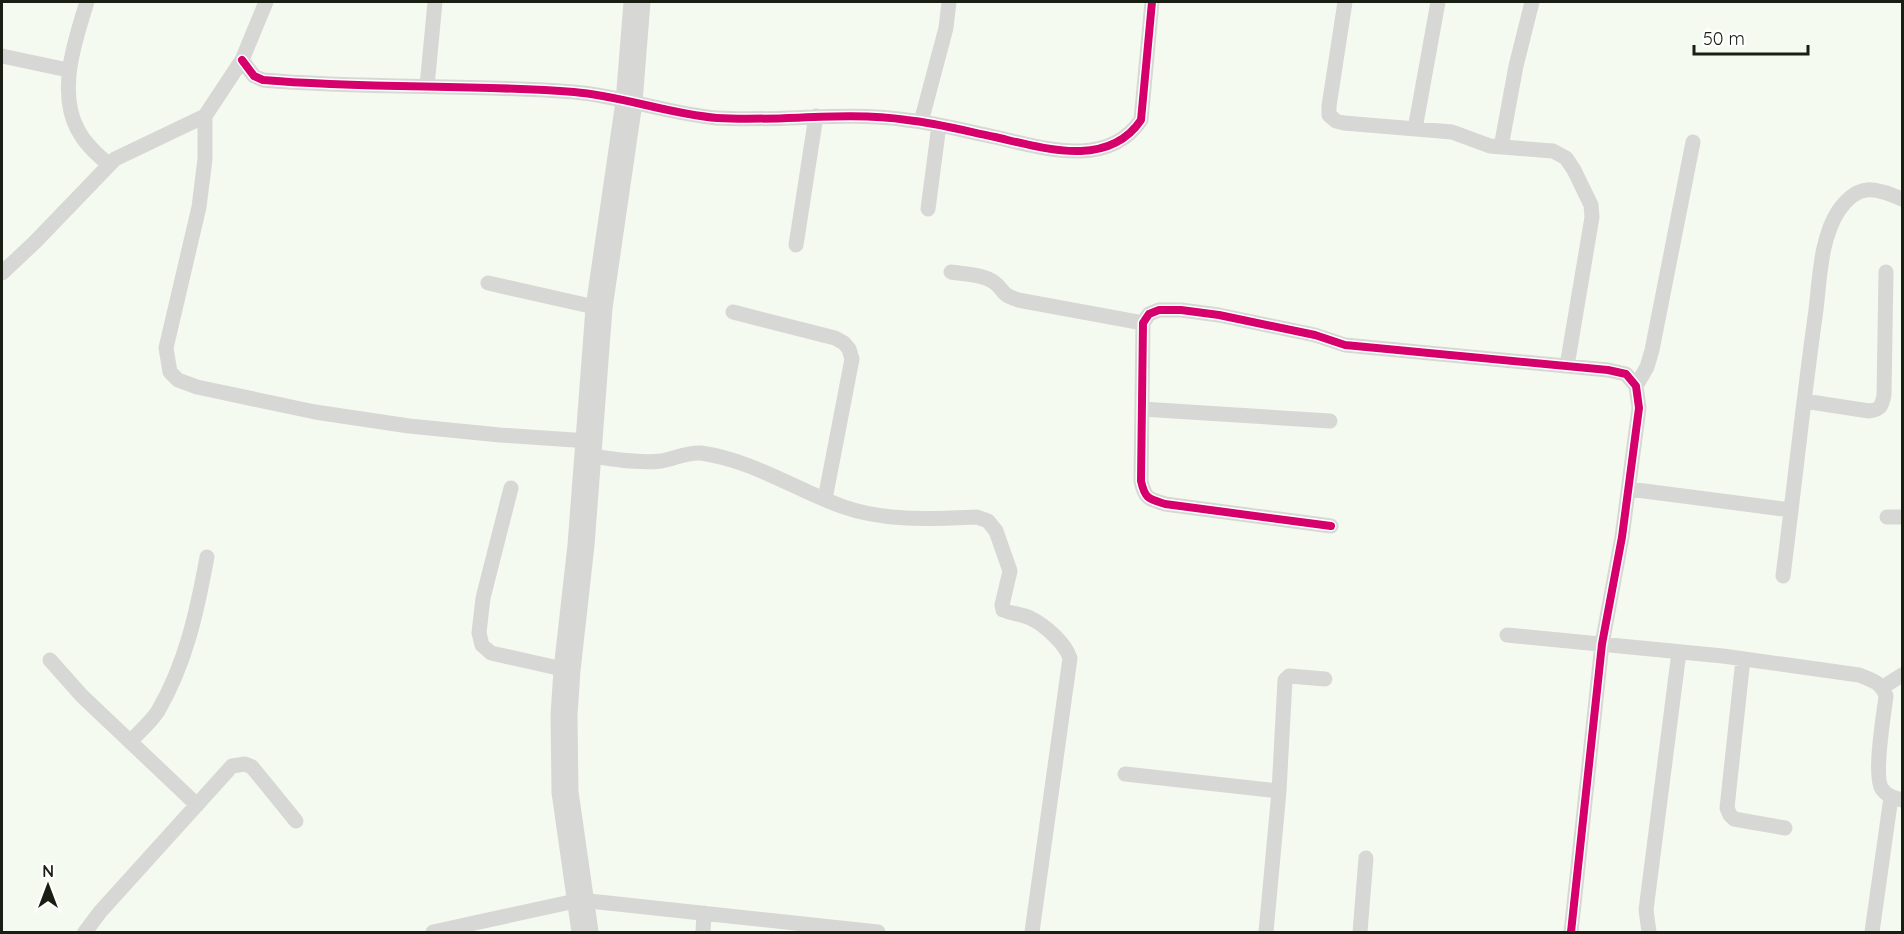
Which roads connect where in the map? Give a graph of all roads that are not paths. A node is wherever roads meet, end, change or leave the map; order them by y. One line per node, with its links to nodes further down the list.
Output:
1 (87, 2): 12 (street)
2 (266, 2): 11 (street)
3 (435, 2): 13 (street)
4 (637, 2): 14 (highway)
5 (949, 2): 17 (street)
6 (1152, 2): 18 (street)
7 (1345, 2): 19 (street)
8 (1438, 2): 19 (street)
9 (1532, 2): 21 (street)
10 (2, 56): 12 (street)
11 (242, 60): 13 (street); 15 (street)
12 (68, 70): 22 (street)
13 (427, 86): 14 (street)
14 (629, 102): 16 (street); 30 (highway)
15 (205, 116): 22 (street); 38 (street)
16 (816, 116): 17 (street); 25 (street)
17 (921, 122): 18 (street)
18 (939, 125): 24 (street)
19 (1415, 129): 21 (street)
20 (1693, 142): 34 (street)
21 (1501, 147): 33 (street)
22 (109, 165): 28 (street)
23 (1902, 200): 35 (street)
24 (928, 209)
25 (796, 245)
26 (951, 272): 32 (street)
27 (1887, 272): 35 (street)
28 (2, 273)
29 (488, 284): 30 (street)
30 (599, 308): 38 (highway)
31 (733, 312): 41 (street)
32 (1143, 323): 33 (street); 36 (street)
33 (1567, 366): 34 (street)
34 (1636, 386): 40 (street)
35 (1804, 401): 42 (street)
36 (1142, 409): 37 (street); 43 (street)
37 (1330, 421)
38 (588, 448): 41 (street); 51 (highway)
39 (511, 488): 51 (street)
40 (1629, 489): 42 (street); 47 (street)
41 (825, 499): 71 (street)
42 (1791, 510): 45 (street)
43 (1331, 526)
44 (207, 557): 55 (street)
45 (1783, 576)
46 (1508, 635): 47 (street)
47 (1602, 644): 48 (street); 74 (street)
48 (1679, 652): 49 (street); 75 (street)
49 (1743, 659): 54 (street); 61 (street)
50 (50, 660): 55 (street)
51 (567, 670): 63 (highway)
52 (1902, 675): 54 (street)
53 (1325, 679): 57 (street)
54 (1883, 687): 58 (street)
55 (130, 742): 59 (street)
56 (1125, 774): 57 (street)
57 (1279, 791): 72 (street)
58 (1897, 798): 76 (street)
59 (197, 805): 60 (street); 66 (street)
60 (296, 821)
61 (1785, 828)
62 (1366, 858): 73 (street)
63 (580, 900): 64 (street); 67 (street); 68 (highway)
64 (704, 913): 65 (street); 69 (street)
65 (776, 927): 70 (street)
66 (85, 933)
67 (433, 933)
68 (585, 933)
69 (703, 933)
70 (878, 933)
71 (1032, 933)
72 (1266, 933)
73 (1360, 933)
74 (1571, 933)
75 (1649, 933)
76 (1872, 933)

